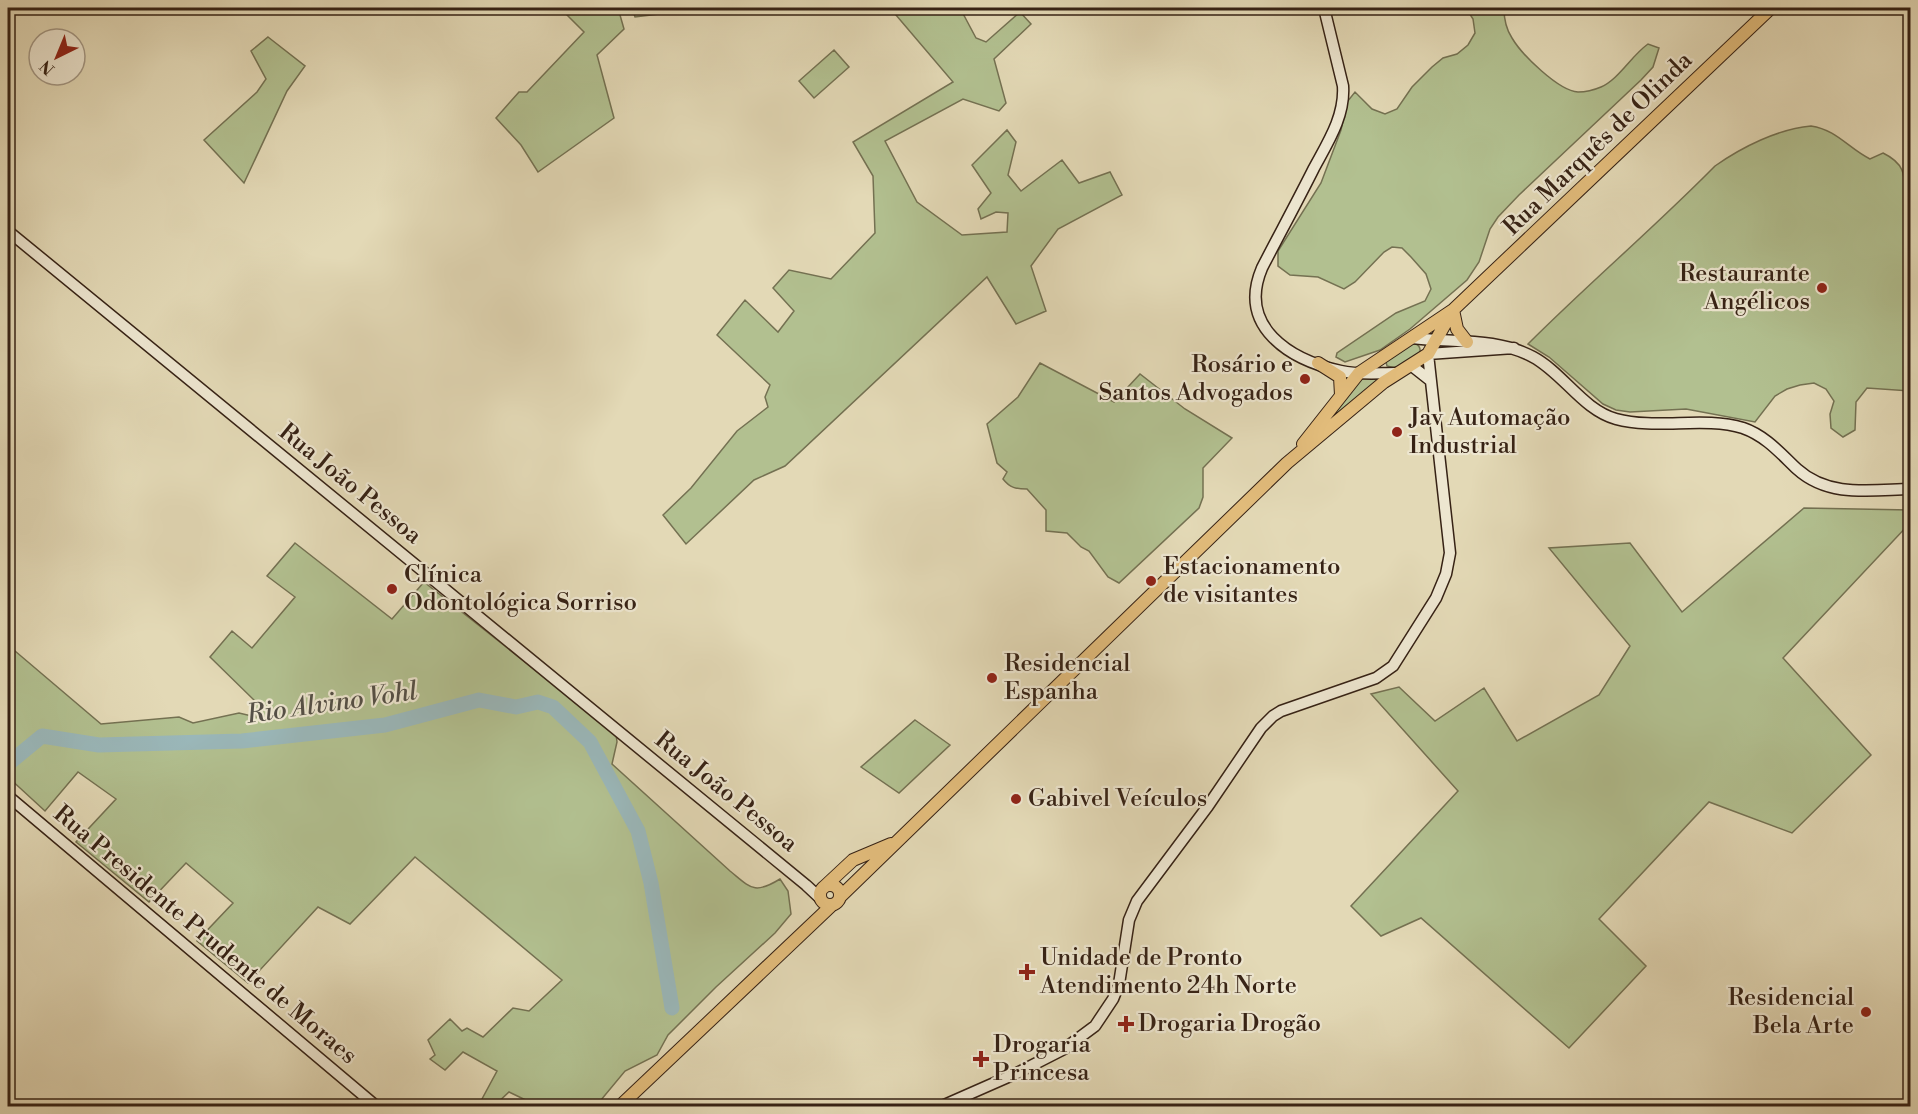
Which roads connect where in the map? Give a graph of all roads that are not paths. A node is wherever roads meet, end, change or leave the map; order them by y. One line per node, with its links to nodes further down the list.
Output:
1 (1324, 8): 11 (street)
2 (1771, 8): 4 (main road, Rua Marquês de Olinda)
3 (8, 231): 24 (street, Rua João Pessoa)
4 (1453, 310): 5 (main road, Rua Marquês de Olinda); 6 (main road, Rua Marquês de Olinda); 7 (main road)
5 (1412, 338): 6 (street); 9 (main road); 10 (main road, Rua Marquês de Olinda)
6 (1437, 341): 7 (street); 9 (main road, Rua Marquês de Olinda)
7 (1467, 342): 8 (street)
8 (1514, 348): 9 (street); 18 (street)
9 (1428, 354): 12 (main road, Rua Marquês de Olinda); 15 (street)
10 (1381, 357): 11 (street); 13 (main road, Rua Marquês de Olinda); 14 (main road)
11 (1318, 363): 13 (street); 16 (main road)
12 (1412, 366): 14 (main road, Rua Marquês de Olinda); 15 (street)
13 (1359, 373): 14 (street); 16 (main road, Rua Marquês de Olinda)
14 (1396, 373): 17 (main road, Rua Marquês de Olinda)
15 (1431, 381): 27 (street)
16 (1341, 395): 17 (main road, Rua Marquês de Olinda)
17 (1287, 464): 20 (main road, Rua Marquês de Olinda)
18 (1910, 488)
19 (8, 796): 25 (street, Rua Presidente Prudente de Moraes)
20 (897, 842): 21 (main road, Rua Marquês de Olinda); 22 (main road, Rua Marquês de Olinda)
21 (865, 854): 22 (main road); 24 (main road, Rua Marquês de Olinda)
22 (866, 872): 23 (main road, Rua Marquês de Olinda)
23 (841, 896): 24 (main road, Rua Marquês de Olinda); 24 (main road)
24 (825, 898): 26 (main road, Rua Marquês de Olinda)
25 (376, 1107)
26 (620, 1107)
27 (942, 1107)

